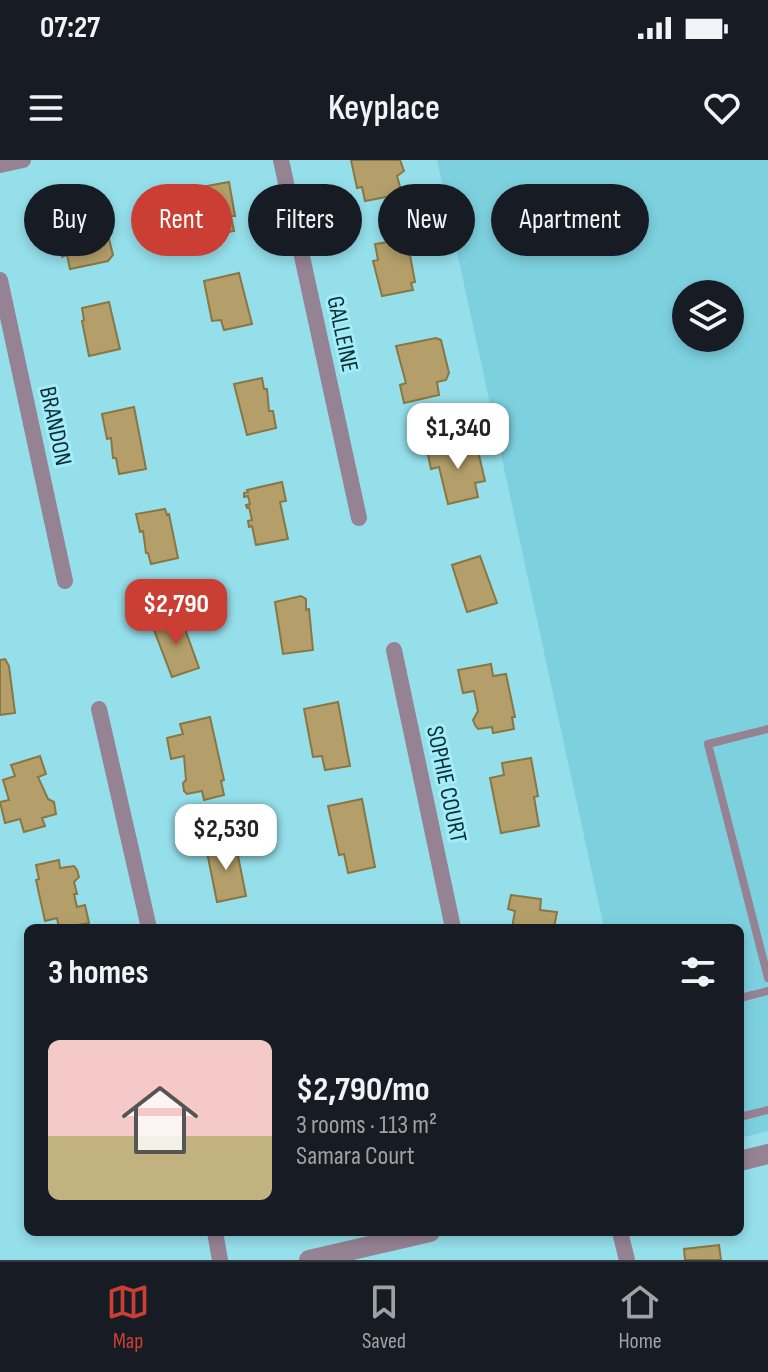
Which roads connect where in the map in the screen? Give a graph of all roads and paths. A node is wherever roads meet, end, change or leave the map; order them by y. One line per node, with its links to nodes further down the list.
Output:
1 (23, 160): 3 (street)
2 (281, 160): 5 (street, GALLEINE)
3 (0, 165)
4 (0, 280): 6 (street, BRANDON)
5 (359, 518)
6 (65, 581)
7 (394, 650): 11 (street, SOPHIE COURT)
8 (99, 709): 10 (street)
9 (768, 729): 12 (lane)
10 (148, 924)
11 (452, 924)
12 (768, 978)
13 (768, 991): 14 (lane)
14 (744, 997)
15 (768, 1110): 16 (lane)
16 (744, 1116)
17 (768, 1154): 18 (street)
18 (744, 1160)
19 (216, 1236): 22 (street)
20 (413, 1236): 23 (street)
21 (621, 1236): 24 (street)
22 (220, 1260)
23 (309, 1260)
24 (627, 1260)

